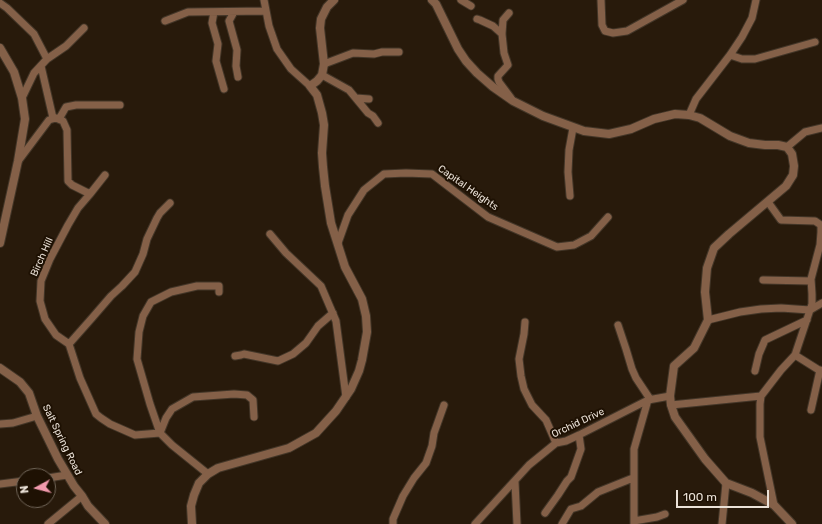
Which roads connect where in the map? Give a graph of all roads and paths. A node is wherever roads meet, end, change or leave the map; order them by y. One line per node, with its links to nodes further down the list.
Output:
1 (264, 0): 12 (street)
2 (334, 0): 23 (street)
3 (461, 0): 9 (street)
4 (601, 0): 5 (street)
5 (683, 0)
6 (756, 0): 21 (street)
7 (436, 1): 32 (street)
8 (0, 4): 22 (street)
9 (471, 6)
10 (214, 12): 11 (street); 15 (street); 28 (street)
11 (234, 12): 12 (street); 26 (street)
12 (266, 12): 27 (street)
13 (509, 13): 17 (street)
14 (476, 19): 17 (street)
15 (165, 21)
16 (84, 28): 22 (street)
17 (502, 34): 32 (street)
18 (815, 42): 21 (street)
19 (0, 48): 29 (street)
20 (399, 52): 23 (street)
21 (730, 55): 34 (street)
22 (47, 59): 24 (street)
23 (324, 64): 25 (street)
24 (41, 66): 29 (street); 35 (street)
25 (322, 75): 27 (street); 30 (street)
26 (238, 78)
27 (310, 86): 49 (street)
28 (224, 90)
29 (22, 98): 40 (street)
30 (356, 98): 31 (street); 36 (street)
31 (369, 99)
32 (513, 101): 37 (street)
33 (120, 104): 35 (street)
34 (689, 115): 37 (street); 39 (street)
35 (56, 119): 40 (street); 42 (street)
36 (378, 123)
37 (572, 128): 43 (street)
38 (822, 128): 39 (street)
39 (787, 147): 45 (street)
40 (18, 161): 48 (street)
41 (105, 175): 42 (street, Birch Hill)
42 (90, 194): 60 (street, Birch Hill)
43 (570, 196)
44 (170, 202): 60 (street)
45 (768, 202): 51 (street); 56 (street)
46 (608, 217): 49 (street, Capital Heights)
47 (270, 234): 55 (street)
48 (0, 243)
49 (338, 243): 68 (street)
50 (763, 280): 51 (street)
51 (811, 281): 54 (street)
52 (219, 292): 76 (street)
53 (822, 303): 54 (street)
54 (810, 310): 56 (street); 57 (street)
55 (333, 313): 62 (street); 68 (street)
56 (708, 320): 66 (street)
57 (807, 320): 61 (street); 64 (street)
58 (525, 322): 78 (street)
59 (618, 325): 69 (street)
60 (69, 344): 76 (street)
61 (795, 355): 65 (street); 67 (street)
62 (235, 356)
63 (0, 368): 73 (street, Salt Spring Road)
64 (755, 371)
65 (821, 371): 72 (street)
66 (670, 396): 69 (street, Orchid Drive); 71 (street)
67 (761, 396): 71 (street); 88 (street)
68 (346, 397): 79 (street)
69 (649, 400): 77 (street, Orchid Drive); 82 (street)
70 (444, 405): 95 (street)
71 (671, 405): 85 (street)
72 (811, 410)
73 (38, 416): 75 (street); 80 (street, Salt Spring Road)
74 (254, 417): 76 (street)
75 (0, 424)
76 (160, 433): 79 (street)
77 (579, 435): 78 (street, Orchid Drive); 89 (street)
78 (556, 443): 84 (street, Orchid Drive)
79 (208, 474): 94 (street)
80 (67, 475): 81 (street); 87 (street, Salt Spring Road)
81 (56, 477)
82 (634, 478): 91 (street); 98 (street)
83 (16, 482): 86 (street)
84 (515, 482): 96 (street, Orchid Drive); 97 (street)
85 (726, 483): 88 (street); 99 (street)
86 (0, 484)
87 (82, 496): 92 (street); 93 (street, Salt Spring Road)
88 (774, 505): 100 (street)
89 (545, 513)
90 (665, 514): 91 (street)
91 (634, 522)
92 (48, 524)
93 (105, 524)
94 (192, 524)
95 (393, 524)
96 (475, 524)
97 (517, 524)
98 (562, 524)
99 (722, 524)
100 (792, 524)

